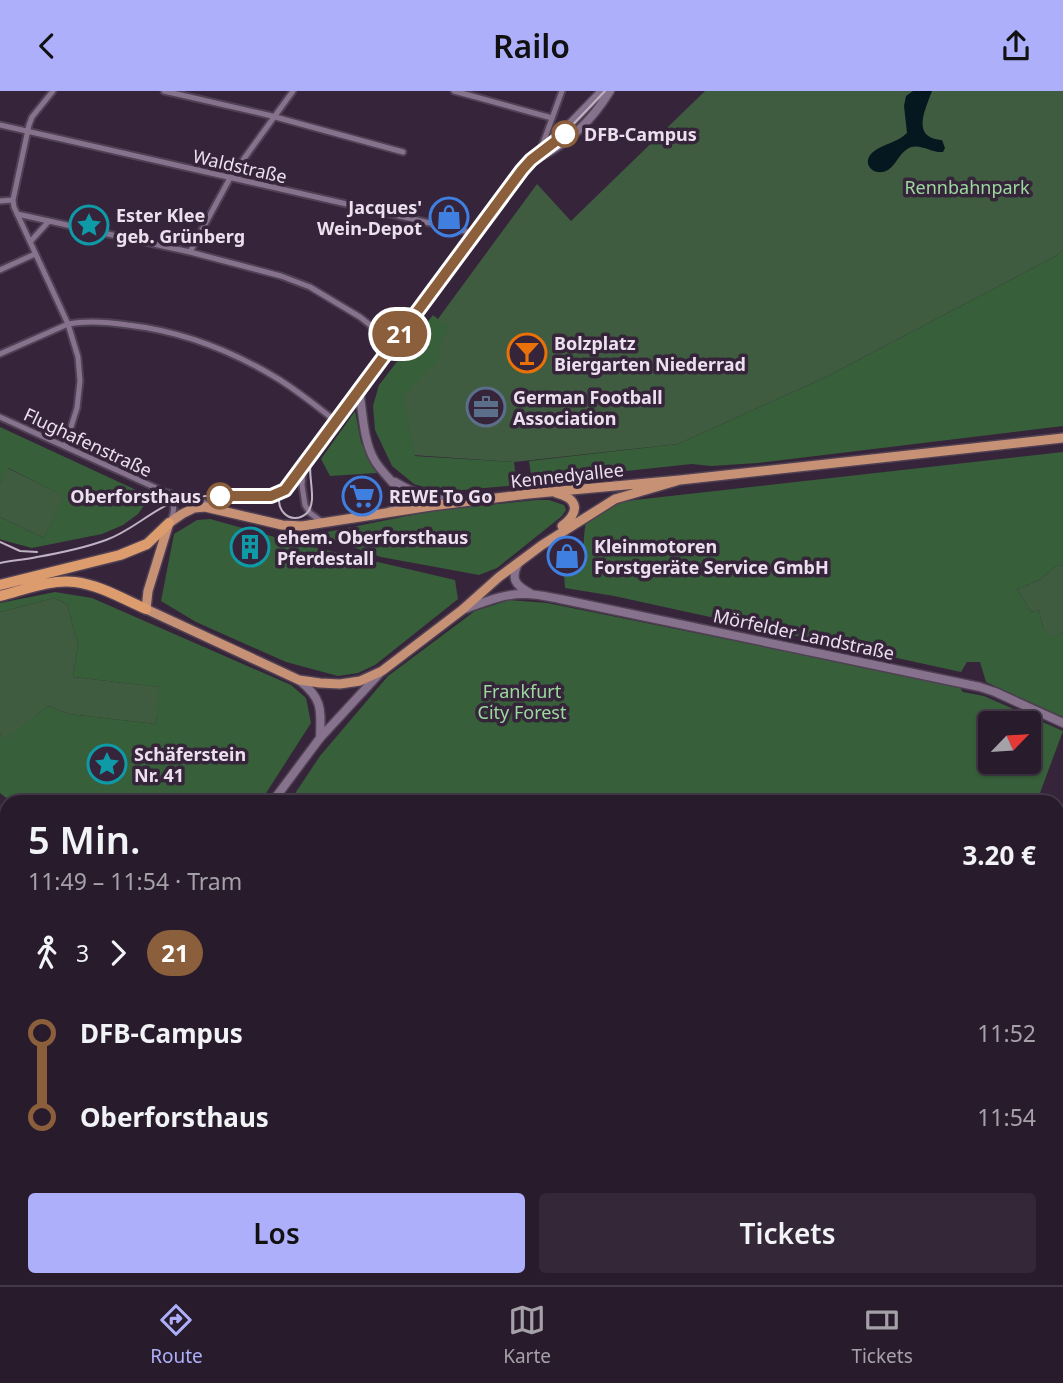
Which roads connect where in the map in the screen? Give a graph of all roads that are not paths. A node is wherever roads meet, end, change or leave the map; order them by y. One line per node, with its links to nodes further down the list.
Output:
1 (53, 91): 11 (street)
2 (164, 91): 8 (street)
3 (293, 91): 8 (street)
4 (454, 91): 9 (street)
5 (562, 91): 9 (street)
6 (602, 91): 13 (main road)
7 (610, 91): 13 (main road)
8 (273, 117): 12 (street); 14 (street)
9 (552, 118): 13 (street)
10 (0, 125): 11 (street, Waldstraße)
11 (29, 132): 14 (street, Waldstraße); 15 (street)
12 (403, 152)
13 (537, 158): 19 (main road)
14 (230, 178): 19 (street, Waldstraße); 21 (street)
15 (13, 200): 16 (street); 17 (street)
16 (0, 201)
17 (17, 214): 18 (street); 20 (street)
18 (49, 221): 20 (street); 21 (street)
19 (474, 235): 25 (main road)
20 (30, 242): 22 (street)
21 (190, 252): 25 (street)
22 (35, 254): 23 (street); 24 (street)
23 (0, 270)
24 (68, 324): 26 (street); 29 (street); 31 (street)
25 (394, 344): 27 (main road)
26 (0, 354)
27 (359, 390): 29 (street); 32 (main road)
28 (0, 417): 31 (street, Flughafenstraße)
29 (337, 422): 40 (street)
30 (1063, 438): 33 (main road, Kennedyallee)
31 (65, 446): 34 (street, Flughafenstraße)
32 (391, 479): 36 (main road); 38 (main road)
33 (680, 480): 35 (main road, Kennedyallee); 41 (main road)
34 (165, 492): 37 (street, Flughafenstraße); 39 (street, Flughafenstraße)
35 (551, 492): 36 (main road, Kennedyallee); 41 (main road)
36 (468, 502): 38 (main road, Kennedyallee)
37 (214, 508): 39 (main road, Kennedyallee); 40 (main road, Kennedyallee)
38 (388, 512): 40 (main road, Kennedyallee)
39 (170, 522): 43 (highway); 46 (main road)
40 (323, 522)
41 (536, 549): 42 (main road)
42 (520, 561): 44 (main road); 47 (main road)
43 (0, 585)
44 (533, 594): 47 (main road, Mörfelder Landstraße); 50 (main road, Mörfelder Landstraße)
45 (0, 596): 46 (highway)
46 (146, 609): 49 (main road)
47 (462, 610): 48 (main road)
48 (382, 671): 49 (main road); 51 (main road)
49 (299, 680): 51 (main road)
50 (1063, 723)
51 (320, 738): 52 (main road)
52 (277, 795)

